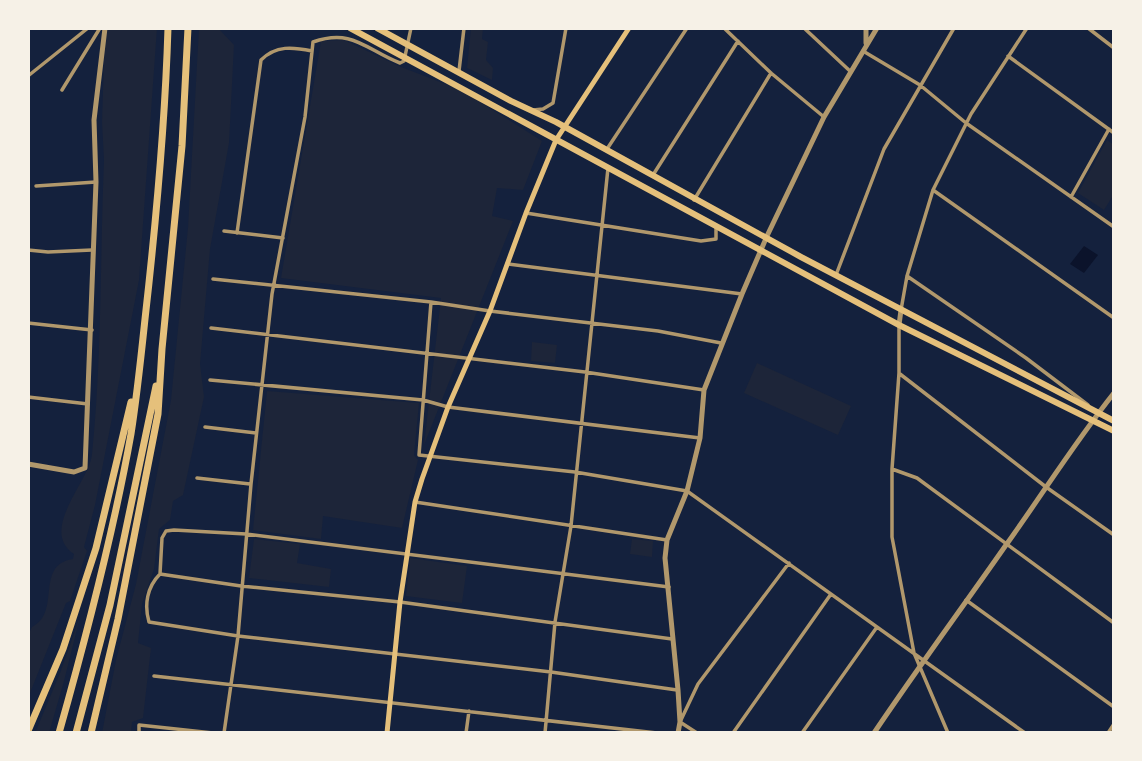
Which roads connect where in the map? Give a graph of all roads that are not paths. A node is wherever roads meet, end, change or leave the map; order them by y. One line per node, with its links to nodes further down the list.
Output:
1 (89, 28): 29 (street)
2 (102, 28): 31 (street); 42 (street)
3 (168, 28): 74 (highway)
4 (188, 28): 75 (highway)
5 (350, 28): 38 (main road)
6 (363, 28): 21 (street)
7 (377, 28): 26 (main road)
8 (411, 28): 21 (street)
9 (464, 28): 26 (street)
10 (566, 28): 32 (street)
11 (629, 28): 35 (main road)
12 (687, 28): 39 (street)
13 (724, 28): 20 (street)
14 (804, 28): 28 (street)
15 (866, 28): 22 (street)
16 (875, 28): 22 (street)
17 (954, 28): 30 (street)
18 (1027, 28): 25 (street)
19 (1088, 28): 23 (street)
20 (738, 41): 27 (street); 41 (street)
21 (361, 43): 24 (street)
22 (865, 48): 28 (street); 30 (street)
23 (1114, 48)
24 (312, 51): 52 (street); 53 (street)
25 (1008, 56): 34 (street); 36 (street)
26 (459, 73): 32 (main road)
27 (771, 73): 33 (street); 46 (street)
28 (851, 73): 33 (street)
29 (28, 76)
30 (920, 85): 34 (street); 58 (street)
31 (62, 90)
32 (530, 110): 35 (main road)
33 (824, 117): 62 (street)
34 (967, 123): 44 (street); 45 (street)
35 (565, 127): 38 (main road); 39 (main road)
36 (1109, 129): 37 (street); 45 (street)
37 (1114, 132)
38 (556, 140): 40 (main road); 47 (main road)
39 (606, 150): 41 (main road)
40 (608, 168): 48 (street); 49 (main road)
41 (652, 176): 46 (main road)
42 (96, 182): 43 (street); 55 (street)
43 (36, 186)
44 (933, 190): 59 (street); 66 (street)
45 (1071, 197): 50 (street)
46 (694, 200): 58 (main road)
47 (526, 213): 48 (street); 56 (main road)
48 (601, 226): 49 (street); 57 (street)
49 (716, 226): 69 (main road)
50 (1114, 227)
51 (224, 231): 52 (street)
52 (237, 233): 53 (street)
53 (283, 238): 61 (street)
54 (28, 250): 55 (street)
55 (92, 250): 71 (street)
56 (508, 264): 57 (street); 65 (main road)
57 (596, 274): 62 (street); 68 (street)
58 (836, 275): 64 (main road)
59 (907, 276): 64 (street); 88 (street)
60 (213, 279): 61 (street)
61 (274, 285): 63 (street); 72 (street)
62 (743, 294): 73 (street)
63 (431, 302): 65 (street); 76 (street)
64 (901, 310): 69 (street); 88 (main road)
65 (490, 311): 68 (street); 77 (main road)
66 (1114, 318)
67 (28, 323): 71 (street)
68 (590, 323): 73 (street); 78 (street)
69 (899, 325): 79 (street); 88 (main road)
70 (211, 328): 72 (street)
71 (92, 331): 86 (street)
72 (269, 334): 76 (street); 81 (street)
73 (724, 344): 82 (street)
74 (142, 346): 136 (highway); 138 (highway)
75 (162, 349): 139 (highway); 140 (highway)
76 (426, 352): 77 (street); 85 (street)
77 (470, 358): 78 (street); 87 (main road)
78 (585, 373): 82 (street); 90 (street)
79 (899, 373): 97 (street); 101 (street)
80 (210, 380): 81 (street)
81 (263, 386): 85 (street); 93 (street)
82 (704, 390): 94 (street)
83 (1114, 393): 88 (street)
84 (28, 397): 86 (street)
85 (423, 400): 87 (street); 95 (street)
86 (88, 404): 96 (street)
87 (448, 407): 90 (street); 95 (main road)
88 (1096, 416): 89 (main road); 92 (main road); 101 (street)
89 (1114, 421)
90 (580, 423): 94 (street); 98 (street)
91 (205, 428): 93 (street)
92 (1114, 431)
93 (257, 433): 100 (street)
94 (700, 438): 102 (street)
95 (430, 457): 98 (street); 103 (main road)
96 (28, 464)
97 (892, 469): 108 (street); 124 (street)
98 (575, 472): 102 (street); 104 (street)
99 (197, 478): 100 (street)
100 (251, 484): 105 (street)
101 (1046, 487): 106 (street); 108 (street)
102 (687, 492): 107 (street); 110 (street)
103 (415, 502): 104 (street); 109 (main road)
104 (571, 526): 107 (street); 112 (street)
105 (246, 534): 109 (street); 111 (street); 113 (street)
106 (1114, 535)
107 (667, 540): 114 (street)
108 (1007, 544): 116 (street); 119 (street)
109 (407, 555): 112 (street); 117 (main road)
110 (789, 563): 115 (street); 134 (street)
111 (160, 574): 113 (street); 121 (street)
112 (563, 575): 114 (street); 118 (street)
113 (241, 586): 117 (street); 121 (street)
114 (668, 587): 122 (street)
115 (831, 594): 120 (street); 150 (street)
116 (966, 600): 125 (street); 131 (street)
117 (400, 602): 118 (street); 123 (main road)
118 (555, 622): 122 (street); 126 (street)
119 (1114, 623)
120 (877, 627): 124 (street); 151 (street)
121 (238, 636): 123 (street); 128 (street)
122 (673, 639): 129 (street)
123 (394, 653): 126 (street); 130 (main road)
124 (914, 653): 125 (street)
125 (921, 664): 137 (street); 152 (street); 153 (street)
126 (551, 672): 129 (street); 133 (street)
127 (154, 676): 128 (street)
128 (231, 685): 130 (street); 143 (street)
129 (678, 690): 134 (street)
130 (390, 702): 132 (street); 144 (main road)
131 (1114, 707)
132 (469, 711): 133 (street); 145 (street)
133 (547, 720): 146 (street); 147 (street)
134 (680, 722): 148 (street); 149 (street)
135 (1114, 724): 154 (street)
136 (28, 731)
137 (946, 732)
138 (59, 733)
139 (76, 733)
140 (91, 733)
141 (139, 733): 142 (street)
142 (213, 733)
143 (224, 733)
144 (387, 733)
145 (466, 733)
146 (544, 733)
147 (657, 733)
148 (678, 733)
149 (697, 733)
150 (733, 733)
151 (802, 733)
152 (874, 733)
153 (1025, 733)
154 (1108, 733)

